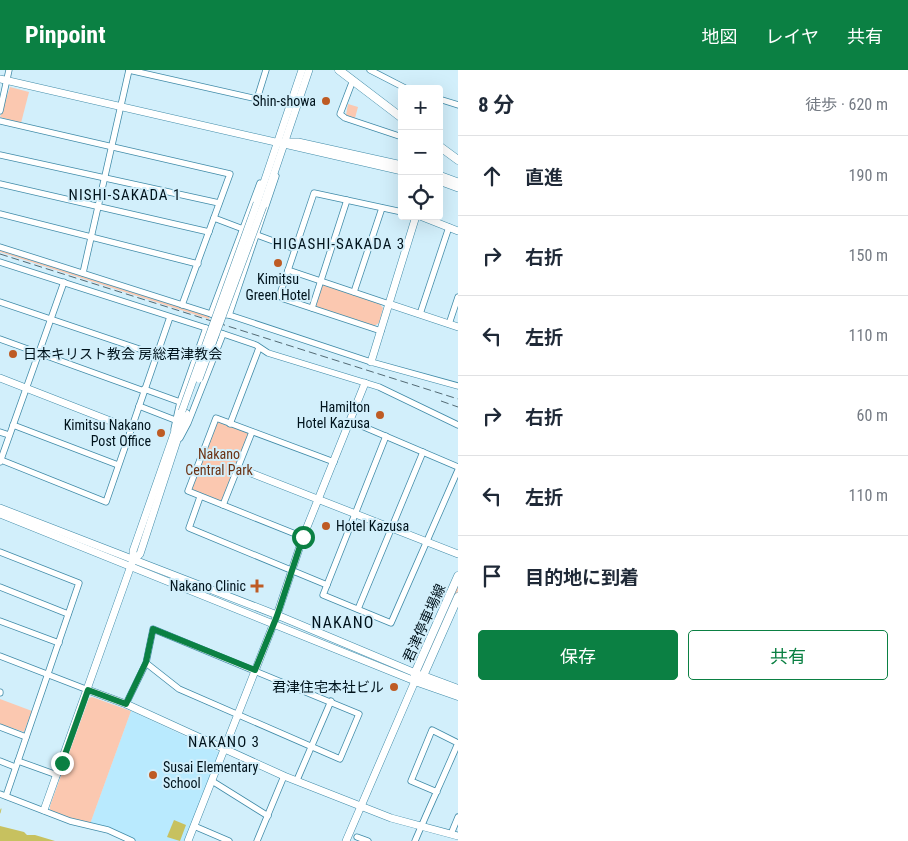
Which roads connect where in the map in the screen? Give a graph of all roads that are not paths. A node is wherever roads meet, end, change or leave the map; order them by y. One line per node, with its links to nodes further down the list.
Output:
1 (9, 70): 8 (street)
2 (129, 70): 3 (street); 13 (street)
3 (266, 70)
4 (302, 70): 18 (street)
5 (309, 70): 18 (street)
6 (339, 70): 9 (main road)
7 (370, 70): 10 (street)
8 (3, 80): 13 (street); 14 (street)
9 (353, 80): 15 (main road); 17 (street)
10 (398, 85)
11 (443, 100): 12 (street)
12 (458, 104)
13 (121, 106): 18 (street); 19 (street)
14 (0, 111)
15 (398, 115)
16 (0, 121): 19 (street)
17 (398, 135)
18 (281, 142): 22 (street); 24 (street); 25 (street)
19 (112, 147): 26 (street); 33 (street)
20 (443, 149): 23 (main road)
21 (0, 155): 26 (street)
22 (275, 159): 42 (street); 45 (street); 93 (street, bridge)
23 (458, 160)
24 (398, 164)
25 (398, 170)
26 (105, 176): 33 (street); 34 (street)
27 (443, 176): 29 (street)
28 (443, 182): 31 (street)
29 (458, 182)
30 (0, 184): 34 (street)
31 (458, 188)
32 (347, 200): 35 (street); 48 (street); 53 (street)
33 (219, 203): 38 (street)
34 (98, 206): 44 (street); 46 (street)
35 (382, 208): 36 (street); 55 (street)
36 (398, 211)
37 (0, 214): 46 (street)
38 (214, 218): 42 (street); 44 (street)
39 (417, 220): 58 (street)
40 (429, 220): 41 (street)
41 (449, 227): 43 (street); 62 (street)
42 (243, 229): 61 (street)
43 (458, 231)
44 (209, 232): 50 (street)
45 (257, 235): 48 (street); 63 (street)
46 (91, 238): 50 (street); 52 (street)
47 (0, 247): 52 (street)
48 (295, 249): 51 (street)
49 (0, 262): 54 (street)
50 (198, 264): 59 (street)
51 (288, 270): 53 (street); 60 (street)
52 (82, 273): 59 (street)
53 (320, 281): 55 (street); 60 (street)
54 (64, 282): 64 (street); 65 (street)
55 (354, 292): 58 (street)
56 (458, 297): 66 (street)
57 (0, 302): 65 (street)
58 (389, 304): 62 (street); 69 (street)
59 (182, 305): 61 (street)
60 (312, 308): 69 (street)
61 (211, 314): 63 (street)
62 (420, 314): 66 (street)
63 (229, 315): 75 (street)
64 (170, 317): 68 (street); 74 (street)
65 (51, 319): 73 (street); 74 (street)
66 (449, 324): 67 (street)
67 (458, 327)
68 (206, 328): 70 (street); 81 (street)
69 (381, 331): 75 (street)
70 (223, 334): 72 (street); 93 (street)
71 (0, 339): 73 (street)
72 (259, 348): 77 (street); 85 (street)
73 (39, 353): 79 (street); 80 (street)
74 (156, 355): 80 (street)
75 (371, 362): 78 (street)
76 (0, 378): 79 (street)
77 (365, 383): 84 (street); 87 (street)
78 (458, 386)
79 (26, 388): 86 (street); 88 (street)
80 (144, 390): 81 (street); 82 (street)
81 (180, 402): 83 (street)
82 (139, 406): 83 (street); 88 (street)
83 (175, 420): 93 (street)
84 (350, 422): 92 (street); 96 (street)
85 (230, 424): 90 (street); 100 (street)
86 (13, 425): 91 (street); 97 (street)
87 (458, 425)
88 (131, 428): 97 (street)
89 (0, 432): 91 (street)
90 (252, 432): 96 (street); 98 (street)
91 (9, 435): 95 (street)
92 (386, 436): 94 (street); 104 (street)
93 (176, 437): 111 (street)
94 (423, 452): 99 (street); 106 (street)
95 (0, 461): 97 (street)
96 (334, 462): 101 (street)
97 (118, 464)
98 (238, 468): 101 (street); 102 (street)
99 (458, 469): 108 (street)
100 (200, 497): 102 (street); 113 (street)
101 (318, 499): 104 (street); 107 (street)
102 (223, 506): 107 (street)
103 (0, 508): 111 (street)
104 (356, 513): 106 (street); 115 (street)
105 (0, 514): 112 (street)
106 (392, 528): 108 (street); 118 (street)
107 (303, 537): 113 (street)
108 (427, 542): 110 (street); 118 (street)
109 (0, 552): 119 (street)
110 (458, 554)
111 (133, 560): 112 (street); 120 (street)
112 (130, 567): 122 (street); 130 (street)
113 (290, 569): 115 (street); 120 (street)
114 (458, 576): 128 (main road, 君津停車場線)
115 (327, 585): 118 (street)
116 (0, 587): 119 (street)
117 (458, 597): 128 (main road, 君津停車場線)
118 (358, 609)
119 (68, 614): 123 (street)
120 (277, 616): 122 (street); 128 (street)
121 (0, 621): 123 (street)
122 (273, 624): 126 (street); 128 (street)
123 (59, 643): 127 (street)
124 (0, 656): 127 (street)
125 (146, 662): 126 (street); 133 (street); 134 (street)
126 (255, 670): 132 (street); 134 (street)
127 (48, 674): 130 (street); 136 (street)
128 (418, 677): 129 (main road, 君津停車場線); 131 (main road, 君津停車場線); 148 (street)
129 (458, 689)
130 (88, 690): 133 (street); 142 (street)
131 (458, 696)
132 (331, 701): 137 (street); 137 (street)
133 (126, 704): 138 (street)
134 (238, 714): 137 (street); 138 (street)
135 (0, 727): 136 (street)
136 (26, 737): 141 (street)
137 (312, 748): 144 (street)
138 (224, 750): 143 (street); 145 (street)
139 (457, 750): 146 (street); 146 (street)
140 (0, 761): 141 (street)
141 (17, 764): 142 (street); 147 (street)
142 (57, 775): 149 (street)
143 (284, 776): 144 (street); 150 (street)
144 (297, 780): 148 (street)
145 (212, 781): 150 (street); 152 (street)
146 (437, 792): 153 (street)
147 (3, 795): 149 (street)
148 (360, 806): 153 (street); 160 (street)
149 (44, 810): 156 (street)
150 (268, 816): 159 (street)
151 (458, 817): 154 (street)
152 (194, 826): 157 (street); 158 (street)
153 (421, 827): 154 (street); 162 (street)
154 (454, 835)
155 (357, 837): 161 (street)
156 (132, 841)
157 (188, 841)
158 (230, 841)
159 (257, 841)
160 (346, 841)
161 (368, 841)
162 (415, 841)

